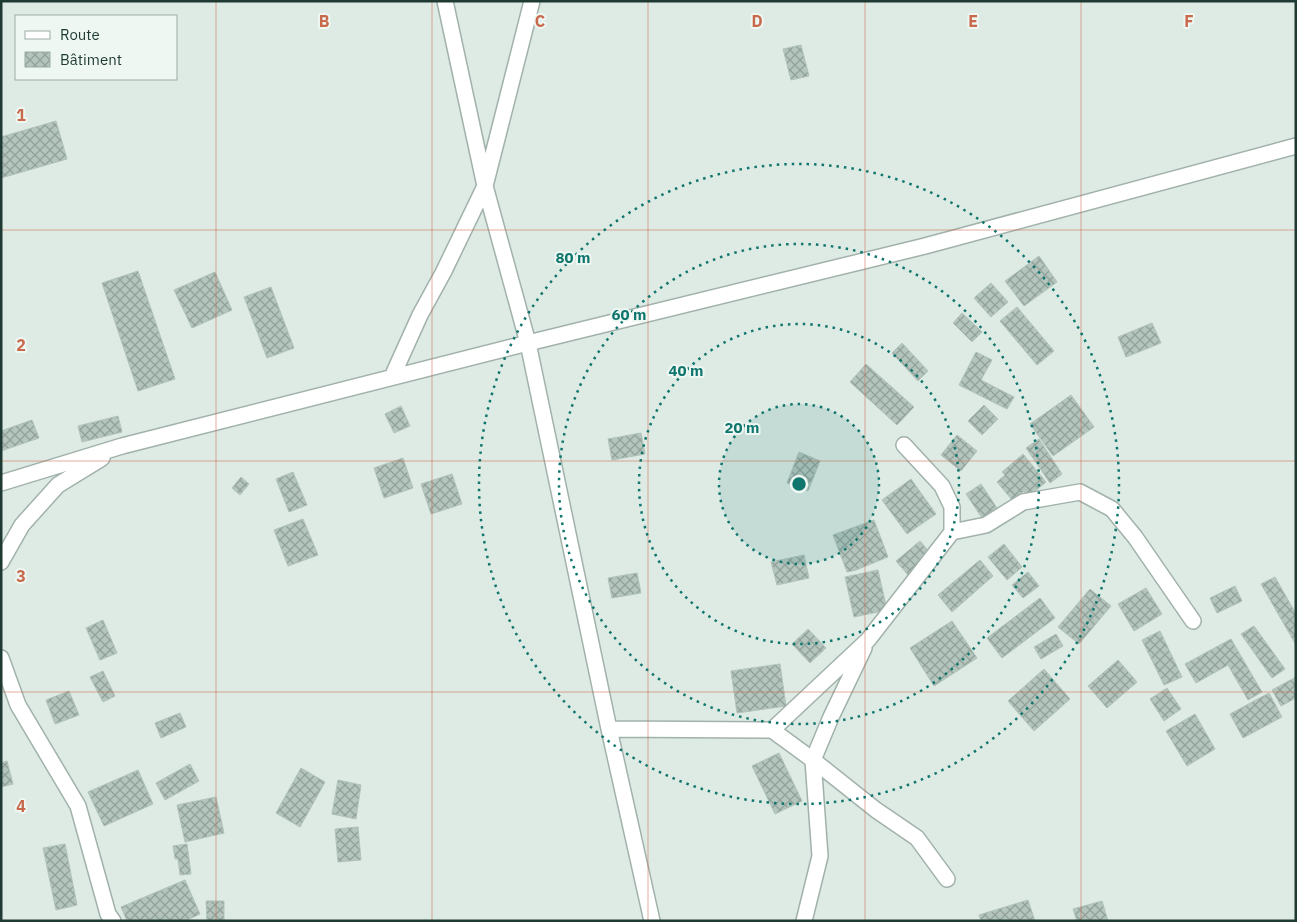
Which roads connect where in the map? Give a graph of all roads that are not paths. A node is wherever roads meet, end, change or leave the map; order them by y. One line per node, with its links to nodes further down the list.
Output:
1 (445, 1): 4 (street)
2 (532, 1): 4 (street)
3 (1296, 146): 5 (street)
4 (485, 186): 5 (street); 6 (street)
5 (528, 343): 6 (street); 15 (street)
6 (392, 377): 8 (street)
7 (904, 445): 10 (street)
8 (122, 446): 9 (street); 11 (street)
9 (1, 482)
10 (952, 532): 12 (street); 13 (street)
11 (1, 562)
12 (1193, 622)
13 (868, 640): 16 (street); 17 (street)
14 (1, 658): 19 (street)
15 (609, 729): 16 (street); 20 (street)
16 (772, 730): 17 (street)
17 (813, 760): 18 (street); 21 (street)
18 (947, 879)
19 (113, 921)
20 (652, 921)
21 (804, 921)

